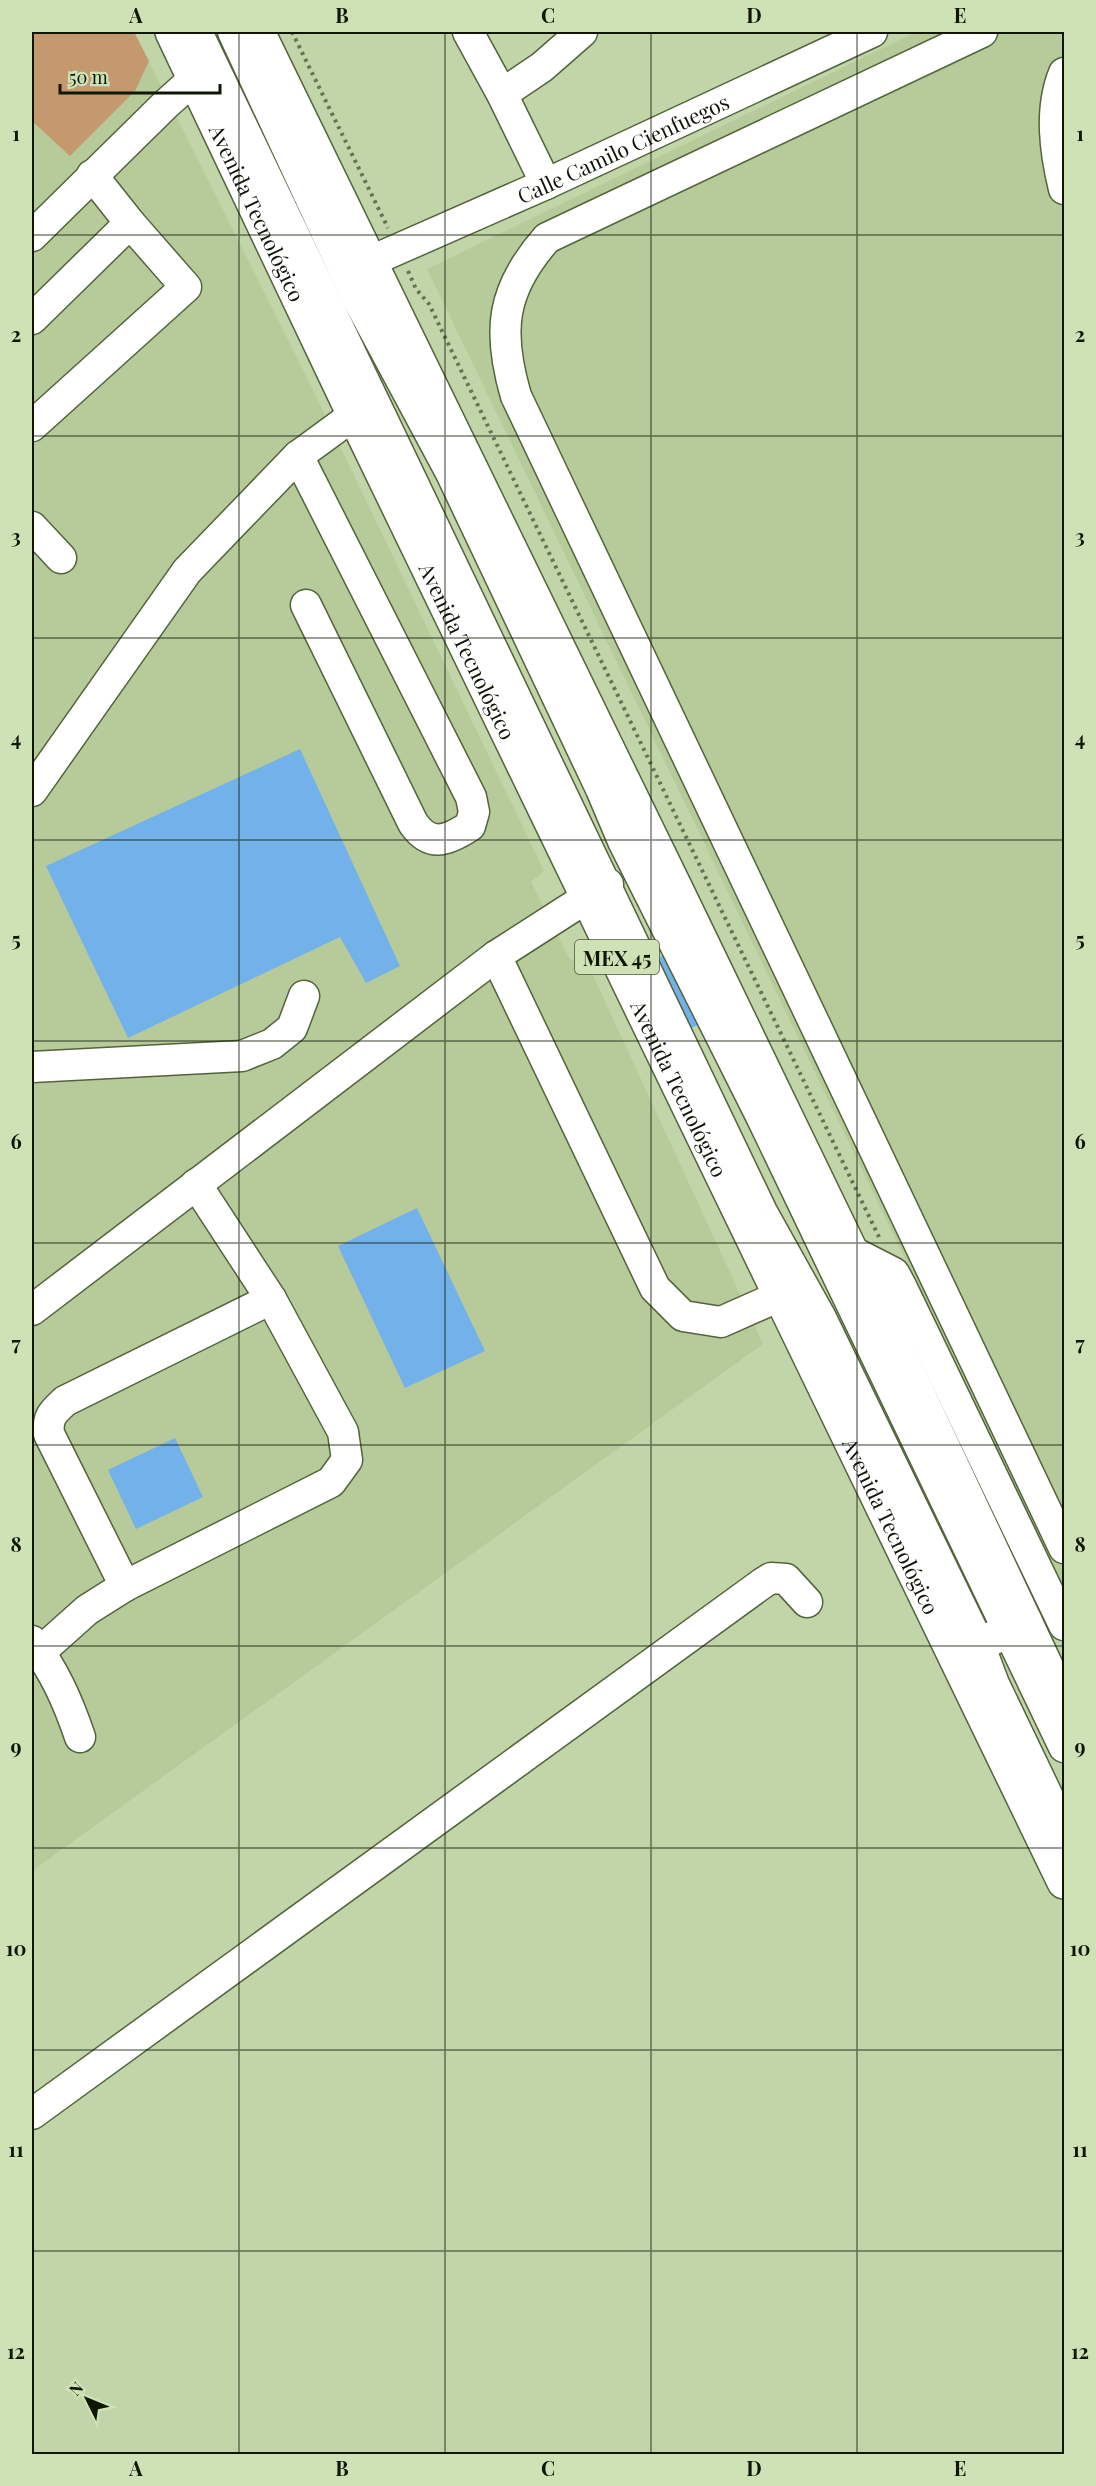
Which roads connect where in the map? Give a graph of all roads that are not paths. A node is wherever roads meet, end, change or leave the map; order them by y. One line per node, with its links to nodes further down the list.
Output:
1 (172, 32): 8 (main road, Avenida Tecnológico / MEX 45)
2 (197, 32): 8 (street)
3 (468, 32): 10 (street)
4 (582, 32): 10 (street)
5 (872, 32): 12 (street, Calle Camilo Cienfuegos)
6 (982, 32): 35 (street)
7 (248, 37): 8 (street); 16 (main road); 25 (street)
8 (204, 72): 11 (street); 18 (main road, Avenida Tecnológico / MEX 45); 26 (street)
9 (1065, 73): 13 (street)
10 (502, 94): 12 (street)
11 (92, 175): 14 (street); 15 (street)
12 (546, 184): 16 (street, Calle Camilo Cienfuegos)
13 (1065, 189)
14 (130, 223): 17 (street); 19 (street)
15 (32, 236)
16 (384, 254): 25 (main road)
17 (32, 319)
18 (354, 415): 20 (street); 26 (main road, Avenida Tecnológico / MEX 45)
19 (32, 426)
20 (298, 456): 23 (street); 24 (street)
21 (32, 527): 22 (street)
22 (61, 558)
23 (306, 605)
24 (32, 791)
25 (649, 863): 26 (street); 31 (main road); 38 (street)
26 (597, 890): 27 (street); 32 (main road, Avenida Tecnológico / MEX 45); 41 (street)
27 (496, 956): 30 (street); 32 (street)
28 (304, 996): 29 (street)
29 (32, 1066)
30 (196, 1184): 33 (street); 34 (street)
31 (851, 1251): 38 (main road); 39 (street)
32 (782, 1295): 41 (main road, Avenida Tecnológico / MEX 45)
33 (271, 1299): 36 (street); 36 (street)
34 (32, 1310)
35 (1065, 1548)
36 (124, 1586): 40 (street)
37 (807, 1602): 47 (street)
38 (1017, 1625): 41 (main road); 42 (main road); 44 (street)
39 (1065, 1625)
40 (36, 1647): 43 (street)
41 (968, 1650): 45 (street); 46 (main road, Avenida Tecnológico / MEX 45)
42 (1065, 1704)
43 (80, 1737)
44 (1065, 1747)
45 (1065, 1830)
46 (1065, 1882)
47 (32, 2114)

